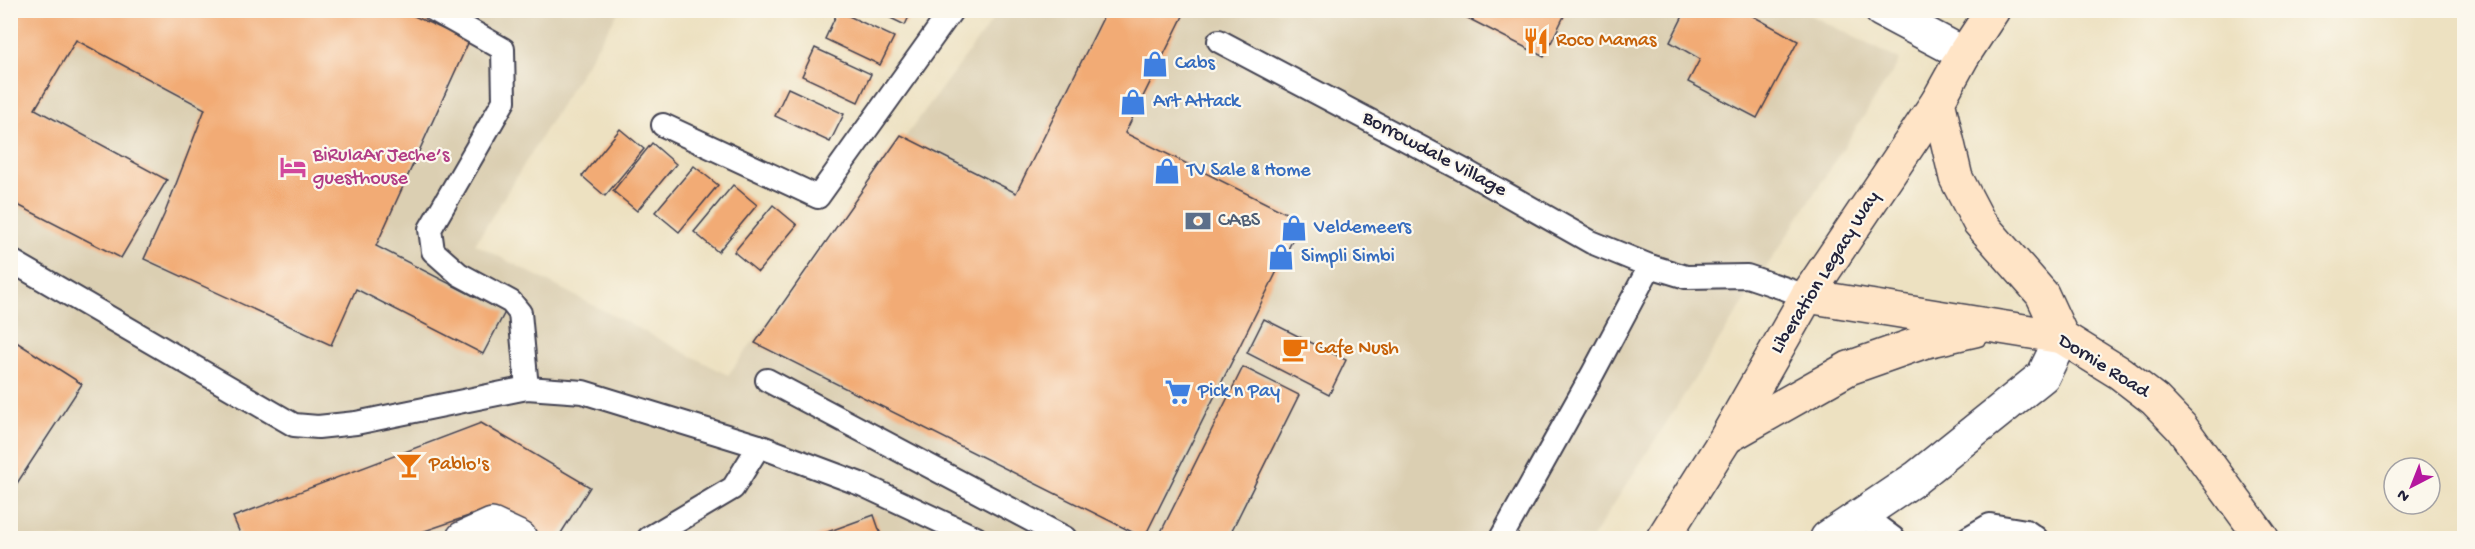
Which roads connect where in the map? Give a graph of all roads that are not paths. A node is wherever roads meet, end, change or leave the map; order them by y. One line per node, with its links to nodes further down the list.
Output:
1 (434, 10): 15 (lane)
2 (952, 10): 8 (lane)
3 (1881, 10): 6 (street)
4 (1993, 10): 6 (main road, Liberation Legacy Way)
5 (1219, 41): 10 (lane, Borrowdale Village)
6 (1964, 54): 7 (main road, Liberation Legacy Way)
7 (1938, 101): 11 (main road, Liberation Legacy Way); 13 (main road)
8 (663, 125)
9 (10, 260): 15 (lane)
10 (1650, 266): 11 (lane, Borrowdale Village); 24 (lane)
11 (1807, 296): 12 (main road, Dornie Road); 16 (main road, Liberation Legacy Way)
12 (1994, 326): 13 (main road, Dornie Road); 16 (main road)
13 (2062, 337): 18 (street); 30 (main road, Dornie Road)
14 (767, 380): 23 (lane)
15 (527, 388): 17 (lane)
16 (1726, 438): 25 (main road, Liberation Legacy Way)
17 (759, 447): 21 (lane); 22 (lane)
18 (1861, 514): 26 (street); 27 (lane)
19 (463, 538): 20 (street)
20 (520, 538)
21 (649, 538)
22 (976, 538)
23 (1065, 538)
24 (1501, 538)
25 (1663, 538)
26 (1827, 538)
27 (1893, 538)
28 (1968, 538): 29 (lane)
29 (2036, 538)
30 (2262, 538)

